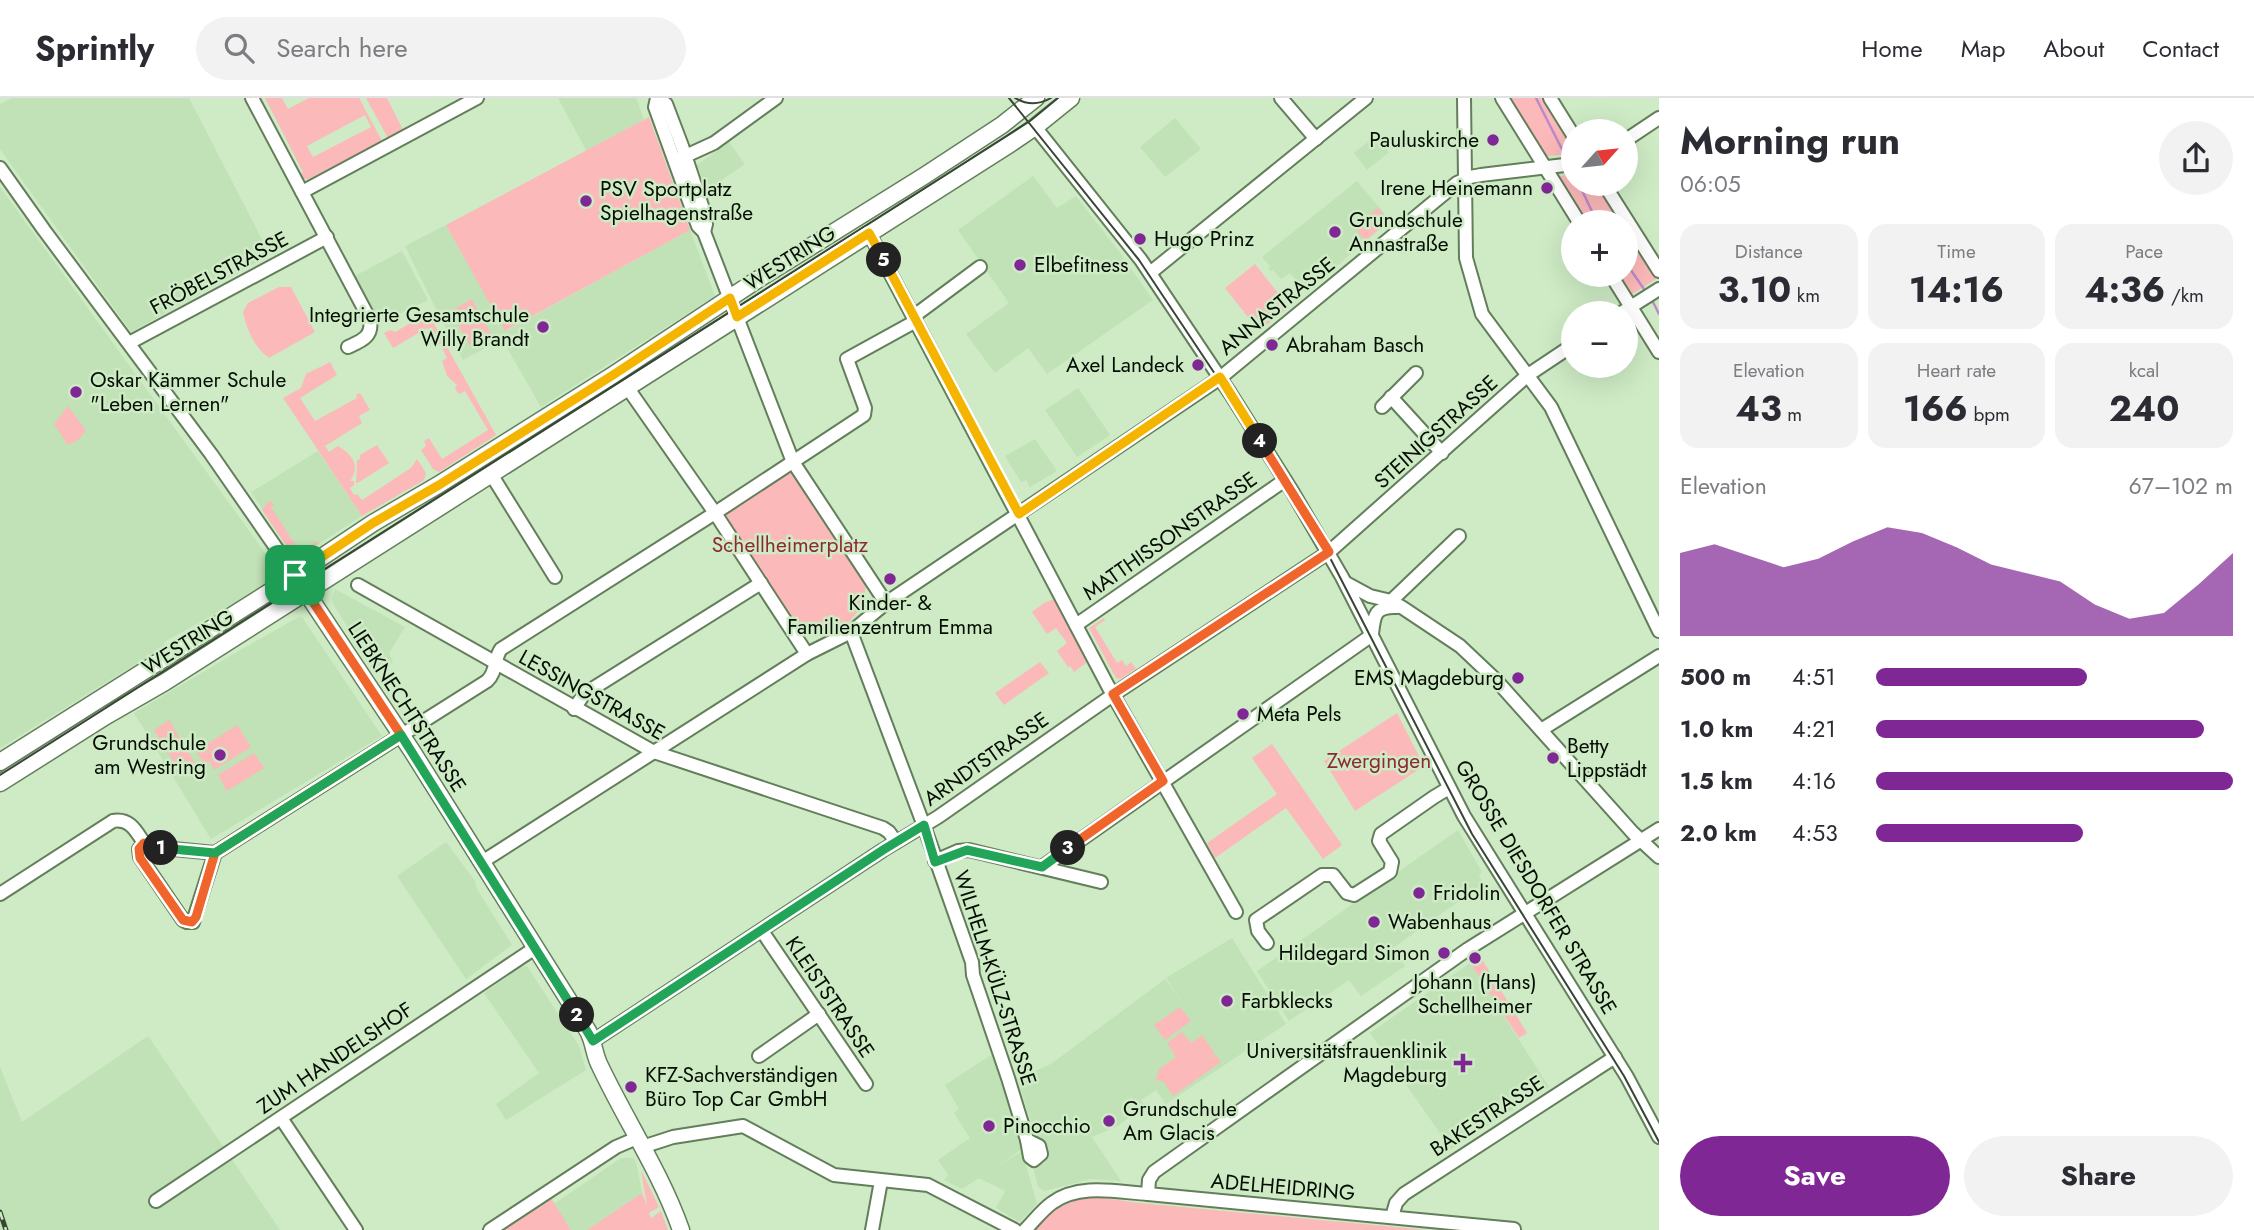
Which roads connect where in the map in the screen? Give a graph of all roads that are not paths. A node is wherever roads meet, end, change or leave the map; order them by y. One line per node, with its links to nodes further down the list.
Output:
1 (253, 98): 23 (street)
2 (477, 98): 23 (street)
3 (657, 98): 18 (street)
4 (776, 98): 18 (street)
5 (1036, 98): 12 (main road, WESTRING)
6 (1071, 98): 15 (main road, WESTRING)
7 (1281, 98): 17 (street)
8 (1366, 98): 17 (street)
9 (1464, 98): 22 (street)
10 (1502, 98): 21 (street)
11 (1550, 98): 14 (street)
12 (1016, 104): 15 (main road, GROSSE DIESDORFER STRASSE); 31 (main road, WESTRING)
13 (1659, 118): 16 (street)
14 (1563, 119)
15 (1035, 127): 26 (main road, WESTRING); 30 (street, GROSSE DIESDORFER STRASSE)
16 (1638, 132)
17 (1316, 139): 30 (street)
18 (679, 158): 31 (street)
19 (1561, 166): 21 (street, ANNASTRASSE)
20 (0, 168): 35 (street, LIEBKNECHTSTRASSE)
21 (1545, 168): 22 (street, ANNASTRASSE); 25 (street)
22 (1466, 179): 40 (street); 41 (street, ANNASTRASSE)
23 (302, 191): 27 (street)
24 (1612, 196): 29 (street)
25 (1571, 210)
26 (869, 233): 32 (main road, WESTRING); 33 (street)
27 (327, 237): 35 (street, FRÖBELSTRASSE); 36 (street)
28 (980, 267): 33 (street)
29 (1659, 271)
30 (1150, 273): 41 (street, GROSSE DIESDORFER STRASSE)
31 (730, 298): 32 (street); 53 (main road, WESTRING)
32 (737, 317): 42 (main road, WESTRING); 46 (street)
33 (915, 318): 46 (street); 50 (street)
34 (1638, 325): 37 (street)
35 (129, 343): 53 (street, LIEBKNECHTSTRASSE)
36 (348, 347)
37 (1659, 352)
38 (1561, 353): 40 (street, STEINIGSTRASSE)
39 (1416, 373): 43 (street)
40 (1528, 375): 45 (street, STEINIGSTRASSE); 63 (street)
41 (1220, 377): 48 (street, GROSSE DIESDORFER STRASSE); 50 (street, ANNASTRASSE)
42 (627, 387): 47 (main road, WESTRING); 49 (street)
43 (1391, 397): 44 (street); 45 (street)
44 (1381, 407)
45 (1442, 453): 52 (street, STEINIGSTRASSE)
46 (793, 462): 49 (street); 60 (street)
47 (491, 474): 54 (street); 58 (main road, WESTRING)
48 (1285, 480): 52 (street, GROSSE DIESDORFER STRASSE); 62 (street, MATTHISSONSTRASSE)
49 (715, 513): 55 (street); 68 (street)
50 (1019, 514): 60 (street, ANNASTRASSE); 62 (street)
51 (1459, 536): 59 (street)
52 (1329, 552): 56 (street, GROSSE DIESDORFER STRASSE); 69 (street, ARNDTSTRASSE)
53 (295, 575): 58 (main road, LIEBKNECHTSTRASSE); 74 (main road, WESTRING)
54 (555, 577)
55 (761, 583): 66 (street); 70 (street)
56 (1346, 583): 59 (street); 65 (street, GROSSE DIESDORFER STRASSE)
57 (358, 586): 68 (street, LESSINGSTRASSE)
58 (306, 592): 72 (main road, LIEBKNECHTSTRASSE); 76 (main road, WESTRING)
59 (1391, 601): 61 (street)
60 (886, 603): 64 (street, ANNASTRASSE)
61 (1403, 608): 65 (street); 71 (street)
62 (1076, 625): 69 (street)
63 (1659, 631)
64 (851, 632): 66 (street, ANNASTRASSE); 78 (street, WILHELM-KÜLZ-STRASSE)
65 (1372, 635): 75 (street); 77 (street, GROSSE DIESDORFER STRASSE)
66 (807, 654): 73 (street, ANNASTRASSE)
67 (1659, 656): 71 (street)
68 (496, 664): 70 (street, LESSINGSTRASSE); 72 (street)
69 (1113, 694): 75 (street); 78 (street, ARNDTSTRASSE)
70 (574, 709): 73 (street, LESSINGSTRASSE)
71 (1541, 730): 80 (street)
72 (401, 735): 83 (street); 85 (main road, LIEBKNECHTSTRASSE)
73 (654, 752): 81 (street, LESSINGSTRASSE); 85 (street, ANNASTRASSE)
74 (0, 762)
75 (1163, 781): 87 (street); 90 (street)
76 (0, 783)
77 (1449, 788): 91 (street, GROSSE DIESDORFER STRASSE); 93 (street)
78 (924, 825): 81 (street, ARNDTSTRASSE); 86 (street, WILHELM-KÜLZ-STRASSE)
79 (1659, 829): 80 (street)
80 (1640, 840): 84 (street); 91 (street)
81 (896, 842): 92 (street, ARNDTSTRASSE)
82 (144, 843): 83 (street); 83 (street); 89 (street)
83 (215, 853)
84 (1659, 857)
85 (482, 862): 94 (main road, LIEBKNECHTSTRASSE)
86 (935, 862): 87 (street); 102 (street, WILHELM-KÜLZ-STRASSE)
87 (1042, 867): 88 (street)
88 (1101, 882)
89 (0, 894)
90 (1236, 912)
91 (1524, 914): 98 (street, GROSSE DIESDORFER STRASSE); 105 (street)
92 (762, 931): 95 (street, KLEISTSTRASSE); 96 (street, ARNDTSTRASSE)
93 (1267, 943)
94 (535, 948): 96 (main road, LIEBKNECHTSTRASSE); 100 (street, ZUM HANDELSHOF)
95 (819, 1014): 97 (street); 99 (street, KLEISTSTRASSE)
96 (593, 1041): 103 (main road, LIEBKNECHTSTRASSE)
97 (759, 1056)
98 (1615, 1057): 101 (street, GROSSE DIESDORFER STRASSE); 107 (street, BAKESTRASSE)
99 (866, 1084)
100 (281, 1118): 106 (street, ZUM HANDELSHOF); 109 (street)
101 (1659, 1137)
102 (1027, 1140)
103 (640, 1142): 104 (street); 110 (street); 111 (main road, LIEBKNECHTSTRASSE)
104 (881, 1181): 112 (street); 113 (street)
105 (1148, 1194): 107 (street, ADELHEIDRING); 114 (street, ADELHEIDRING)
106 (156, 1201)
107 (1392, 1217): 108 (street, ADELHEIDRING)
108 (1514, 1229)
109 (356, 1230)
110 (490, 1230)
111 (681, 1230)
112 (872, 1230)
113 (1015, 1230)
114 (1025, 1230)

